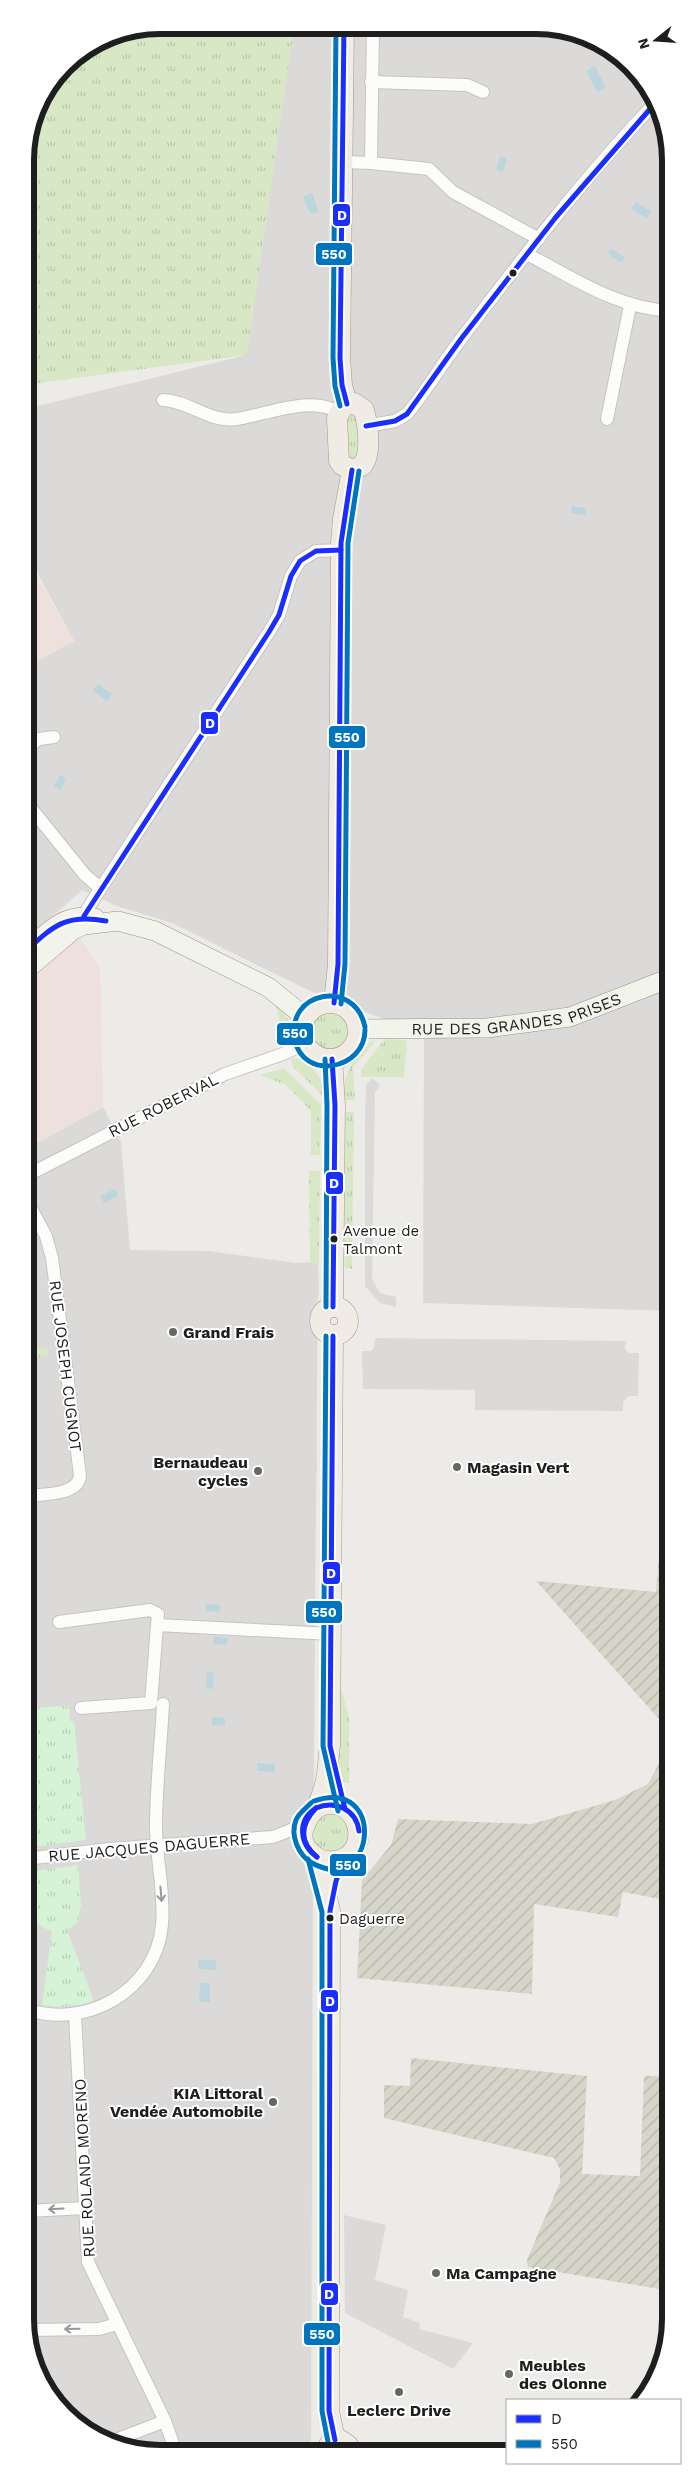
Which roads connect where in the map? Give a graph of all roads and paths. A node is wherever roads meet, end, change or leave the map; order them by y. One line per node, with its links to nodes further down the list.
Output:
1 (344, 34): 6 (main road)
2 (373, 34): 3 (street)
3 (372, 82): 4 (street); 7 (street)
4 (483, 92)
5 (651, 108): 8 (street)
6 (343, 162): 7 (street); 13 (main road)
7 (371, 163): 8 (street)
8 (539, 238): 9 (street)
9 (527, 254): 10 (street); 15 (street)
10 (630, 306): 11 (street); 14 (street)
11 (662, 310)
12 (163, 400): 13 (street)
13 (342, 408): 15 (main road); 16 (main road)
14 (607, 419)
15 (366, 426): 16 (main road)
16 (352, 470): 17 (main road)
17 (341, 550): 21 (street); 26 (main road)
18 (54, 737): 19 (street)
19 (34, 742)
20 (34, 812): 21 (street)
21 (100, 888): 22 (street)
22 (84, 920): 23 (street); 24 (street); 27 (street)
23 (34, 945)
24 (34, 963)
25 (662, 981): 28 (street, RUE DES GRANDES PRISES)
26 (334, 1003): 27 (main road); 28 (main road)
27 (305, 1017): 29 (main road)
28 (358, 1029): 30 (main road)
29 (304, 1044): 30 (main road); 31 (street, RUE ROBERVAL)
30 (332, 1059): 36 (main road)
31 (34, 1172)
32 (34, 1214): 33 (street, RUE JOSEPH CUGNOT)
33 (34, 1495)
34 (59, 1622): 35 (street)
35 (157, 1625): 36 (street); 38 (street)
36 (331, 1634): 39 (main road)
37 (163, 1704): 43 (street)
38 (81, 1708)
39 (330, 1746): 40 (main road); 41 (main road)
40 (345, 1809): 41 (main road); 46 (main road)
41 (310, 1815): 42 (street); 44 (main road)
42 (273, 1837): 43 (street, RUE JACQUES DAGUERRE); 44 (street)
43 (157, 1846): 45 (street, RUE JACQUES DAGUERRE); 49 (street, one-way to 49)
44 (310, 1851): 46 (main road); 47 (main road)
45 (34, 1857)
46 (346, 1857): 47 (main road)
47 (330, 1912): 57 (main road)
48 (34, 2011): 49 (street)
49 (75, 2015): 50 (street, RUE ROLAND MORENO)
50 (86, 2208): 51 (street, one-way to 51); 52 (street, RUE ROLAND MORENO)
51 (34, 2211)
52 (117, 2324): 53 (street, one-way to 53); 54 (street, RUE ROLAND MORENO)
53 (35, 2330)
54 (165, 2421): 55 (street); 56 (street, RUE ROLAND MORENO)
55 (118, 2439)
56 (174, 2445)
57 (330, 2445)
58 (334, 2445): 59 (main road)
59 (348, 2445)

